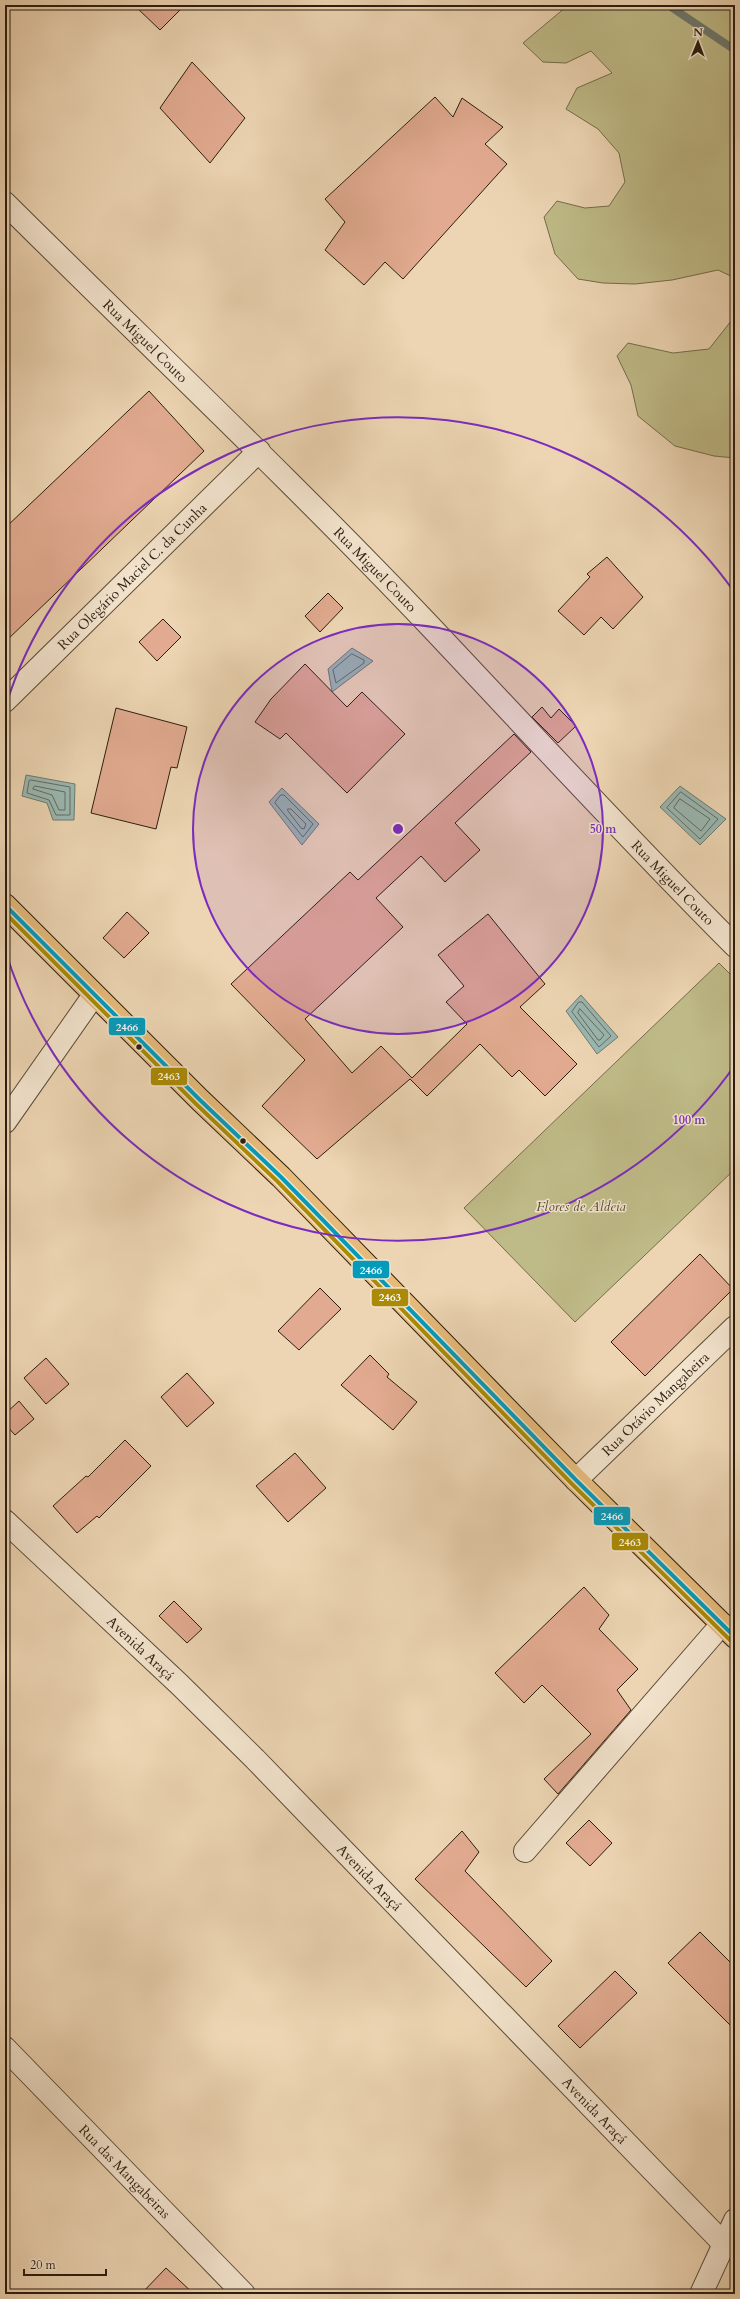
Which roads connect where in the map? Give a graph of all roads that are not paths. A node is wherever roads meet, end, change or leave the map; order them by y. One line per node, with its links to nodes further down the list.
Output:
1 (5, 203): 2 (street, Rua Miguel Couto)
2 (259, 451): 3 (street, Rua Olegário Maciel C. da Cunha); 5 (street, Rua Miguel Couto)
3 (5, 701)
4 (5, 905): 6 (main road)
5 (735, 946)
6 (94, 995): 7 (street); 9 (main road)
7 (5, 1122)
8 (735, 1327): 9 (street, Rua Otávio Mangabeira)
9 (576, 1480): 11 (main road)
10 (5, 1521): 15 (street, Avenida Araçá)
11 (728, 1631): 12 (street)
12 (525, 1851)
13 (5, 2048): 16 (street, Rua das Mangabeiras)
14 (735, 2220): 15 (street)
15 (724, 2244): 17 (street)
16 (244, 2294)
17 (701, 2294)

